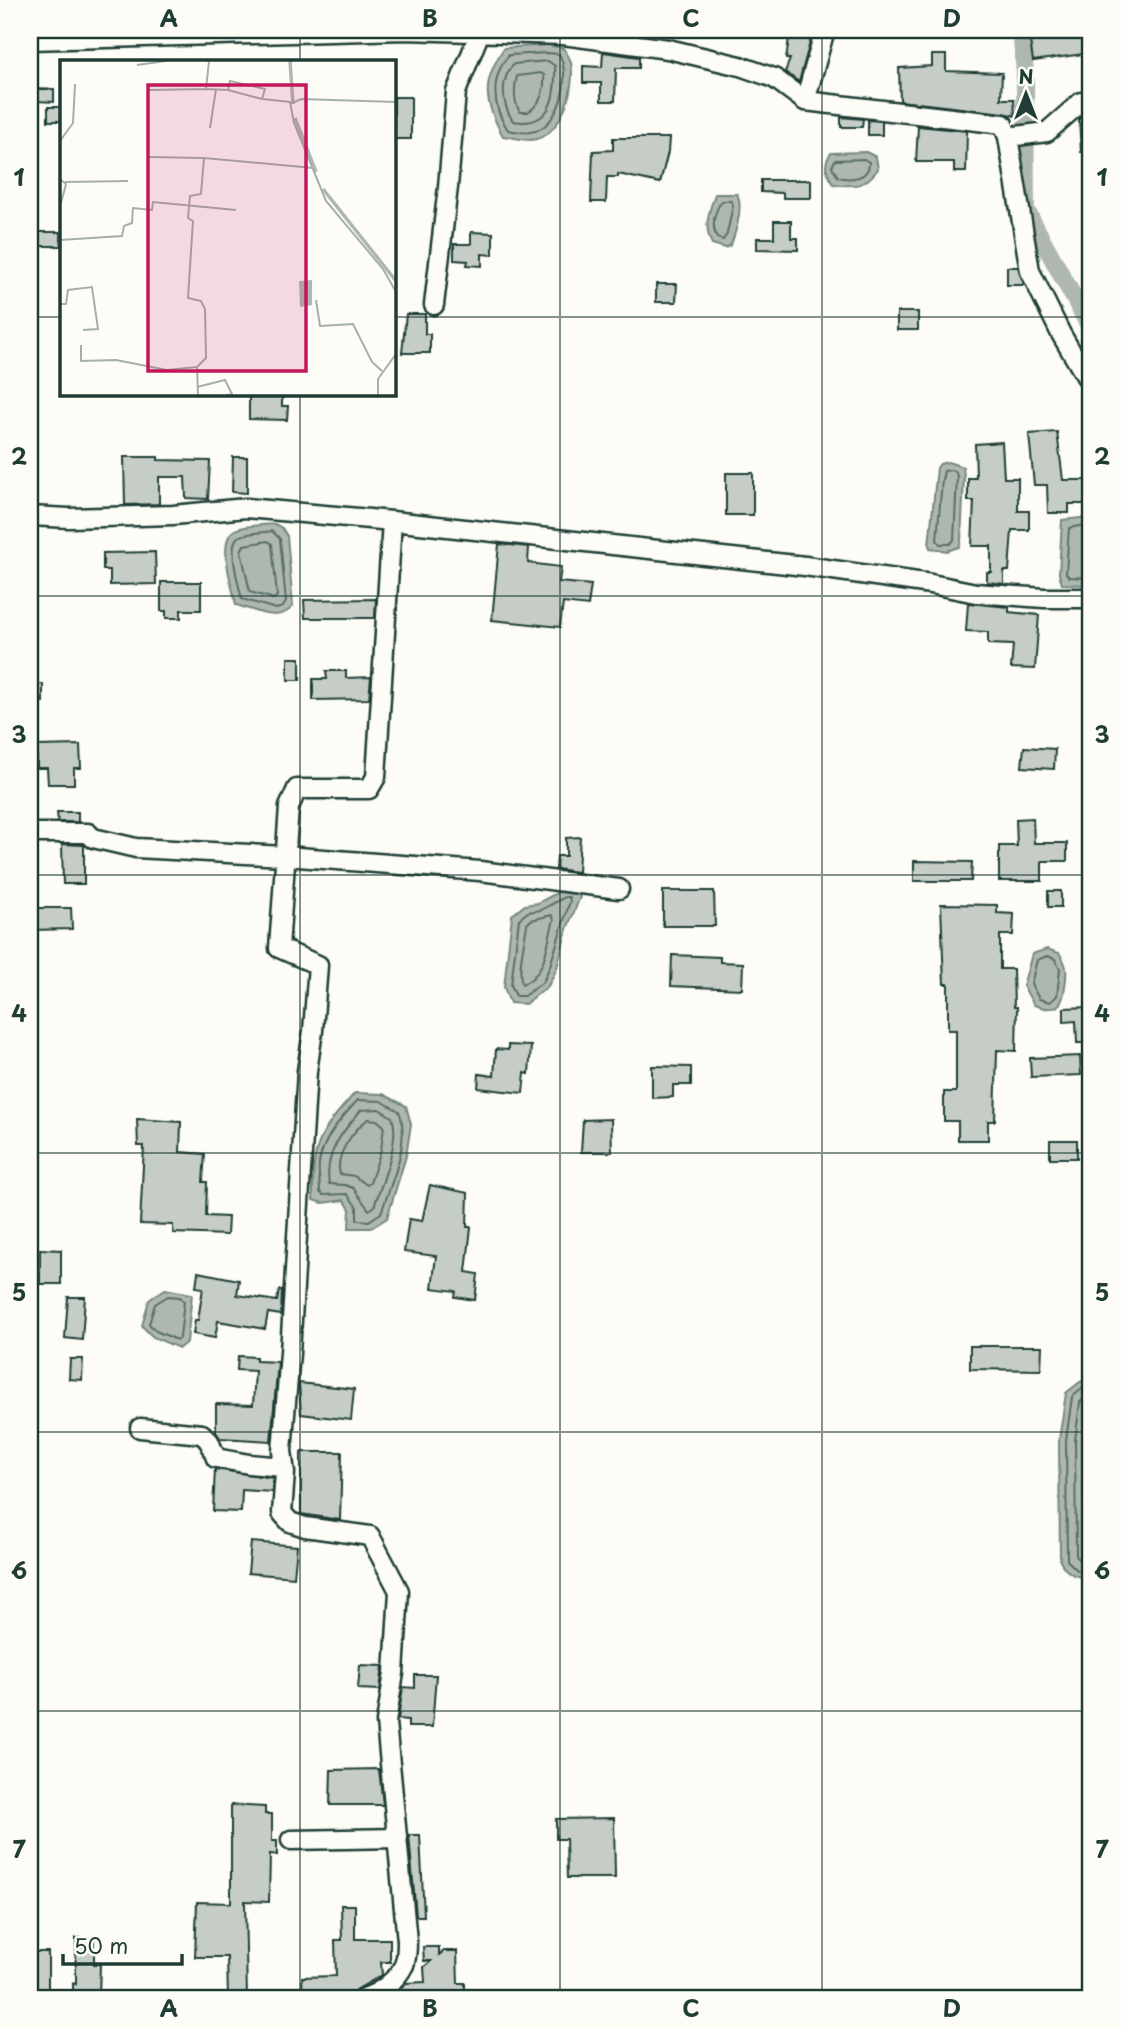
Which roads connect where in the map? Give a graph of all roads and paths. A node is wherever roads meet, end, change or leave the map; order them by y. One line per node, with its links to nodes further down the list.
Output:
1 (406, 30): 3 (street); 5 (street)
2 (825, 30): 6 (street)
3 (480, 32): 4 (street); 9 (street)
4 (564, 32): 6 (street)
5 (30, 40)
6 (805, 101): 8 (street)
7 (1091, 102): 8 (street)
8 (1008, 137): 10 (street)
9 (434, 305)
10 (1091, 385)
11 (30, 516): 12 (street)
12 (391, 521): 13 (street); 15 (street)
13 (1091, 598)
14 (30, 837): 15 (street)
15 (285, 856): 16 (street); 18 (street)
16 (619, 889)
17 (140, 1428): 18 (street)
18 (283, 1467): 19 (street)
19 (398, 1838): 20 (street); 21 (street)
20 (291, 1840)
21 (364, 1998)

